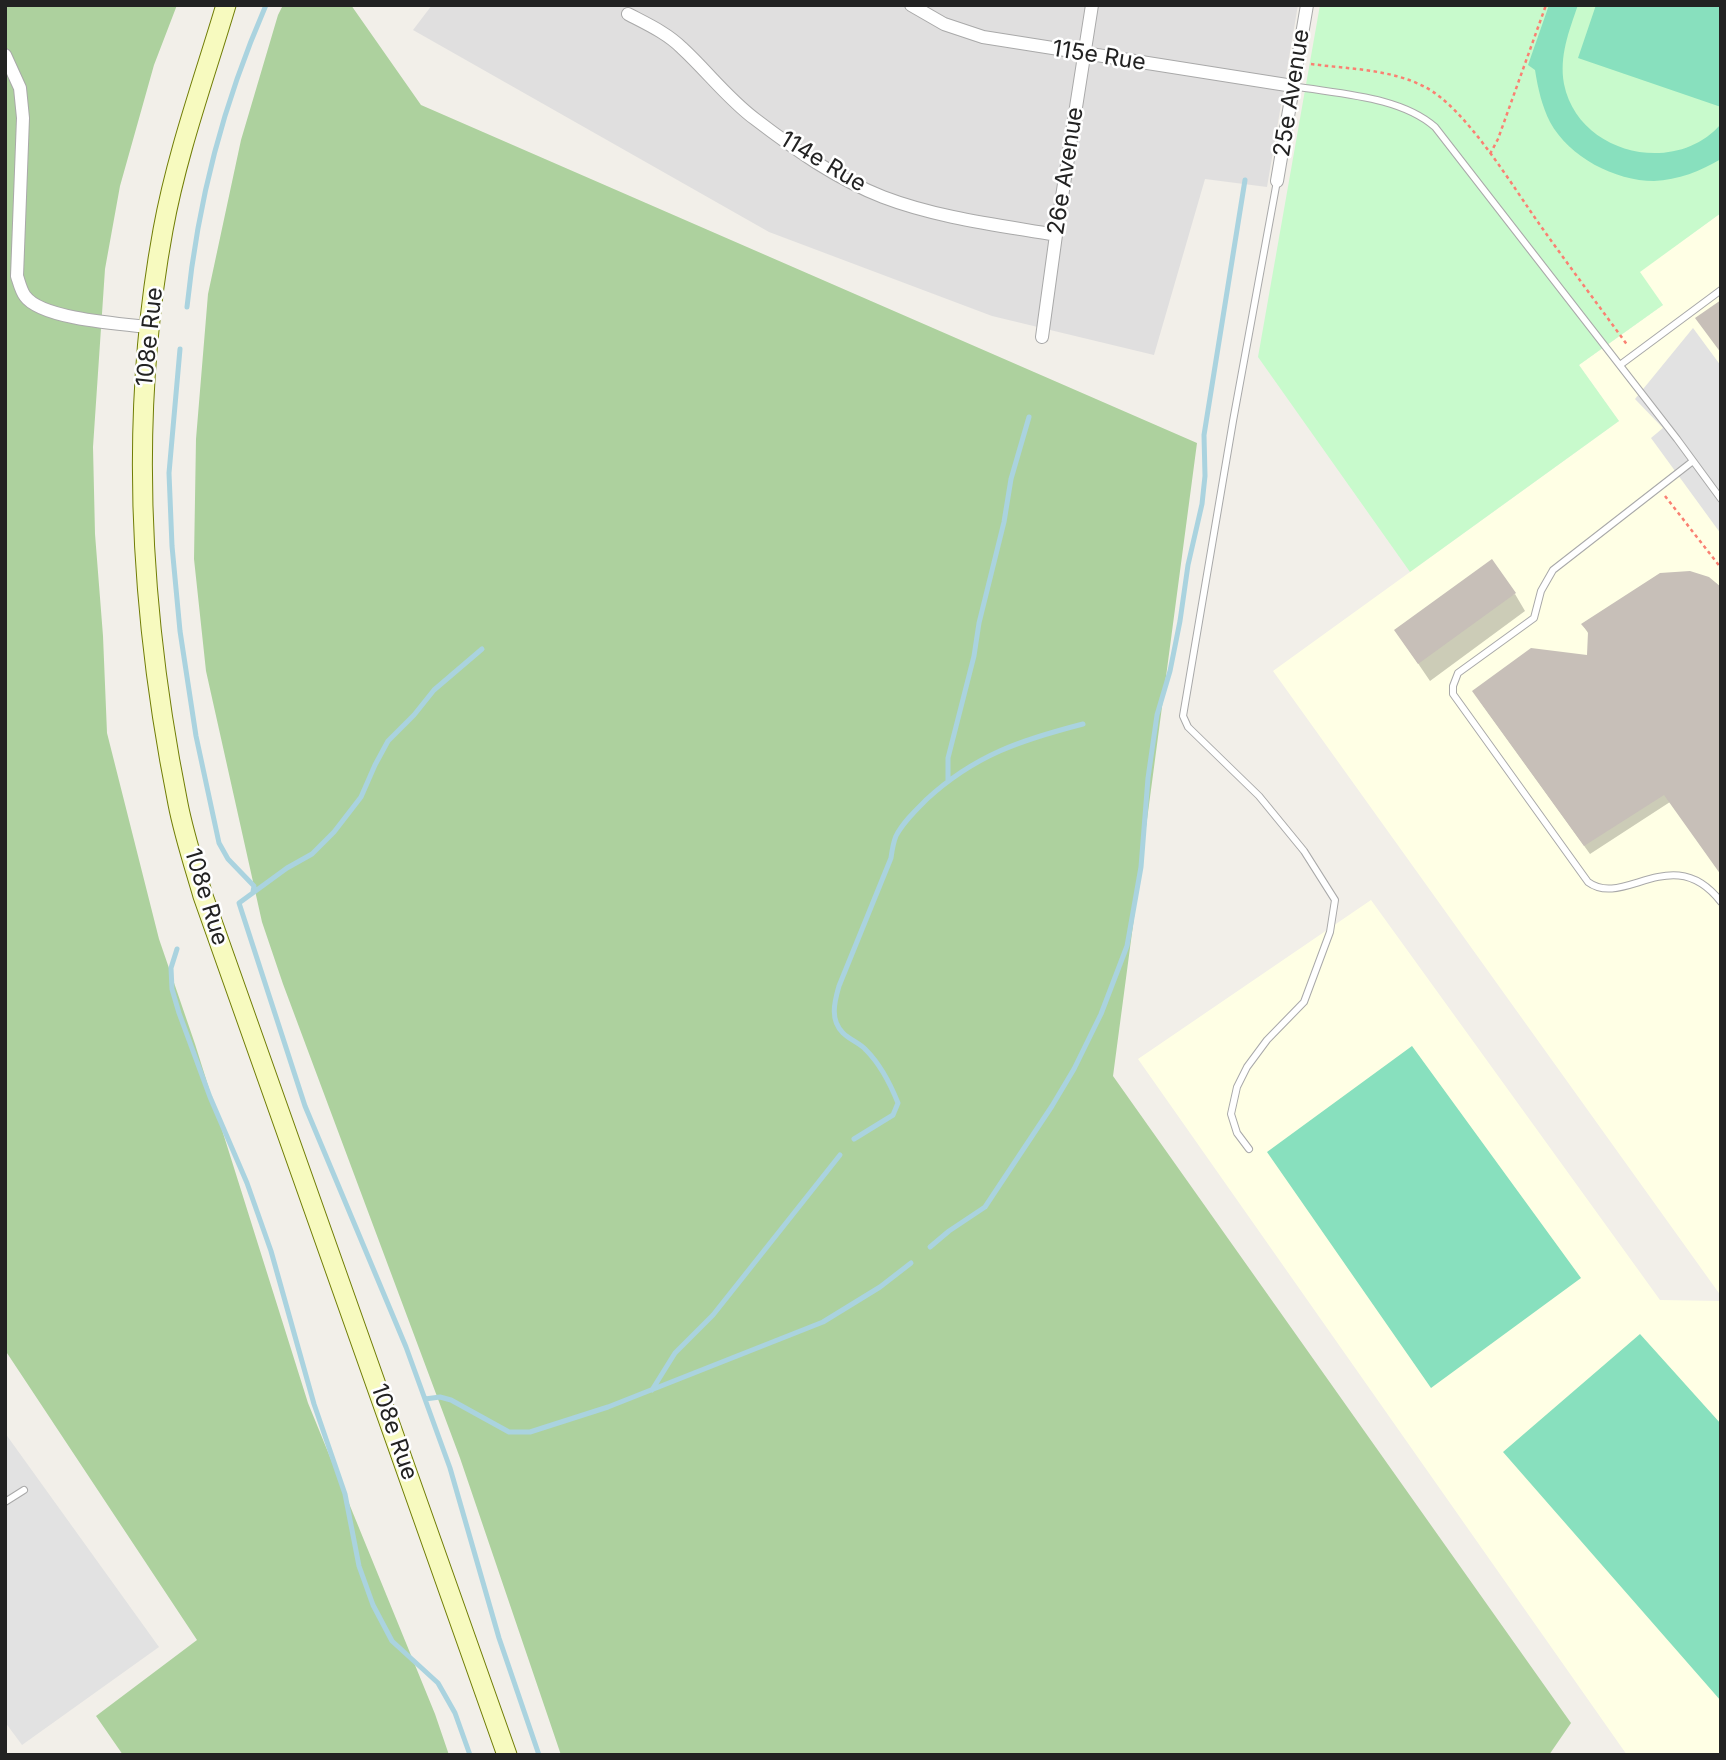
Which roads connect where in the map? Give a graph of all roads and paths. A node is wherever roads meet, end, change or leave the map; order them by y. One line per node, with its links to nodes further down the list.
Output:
1 (226, 5): 14 (main road, 108e Rue)
2 (911, 5): 8 (street, 115e Rue)
3 (1091, 5): 8 (street, 26e Avenue)
4 (1307, 5): 9 (street, 25e Avenue)
5 (1546, 5): 10 (path)
6 (628, 14): 12 (street, 114e Rue)
7 (5, 55): 14 (street)
8 (1084, 55): 9 (street, 115e Rue); 12 (street, 26e Avenue)
9 (1293, 86): 11 (street, 25e Avenue); 16 (lane)
10 (1490, 154)
11 (1277, 181): 22 (lane)
12 (1056, 235): 15 (street, 26e Avenue)
13 (1721, 290): 16 (lane)
14 (149, 327): 25 (main road, 108e Rue)
15 (1042, 337)
16 (1620, 365): 17 (lane)
17 (1693, 461): 18 (lane); 19 (lane)
18 (1659, 488): 20 (path); 21 (lane)
19 (1721, 499)
20 (1721, 568)
21 (1721, 902)
22 (1249, 1149)
23 (24, 1490): 24 (lane)
24 (5, 1502)
25 (507, 1755)

